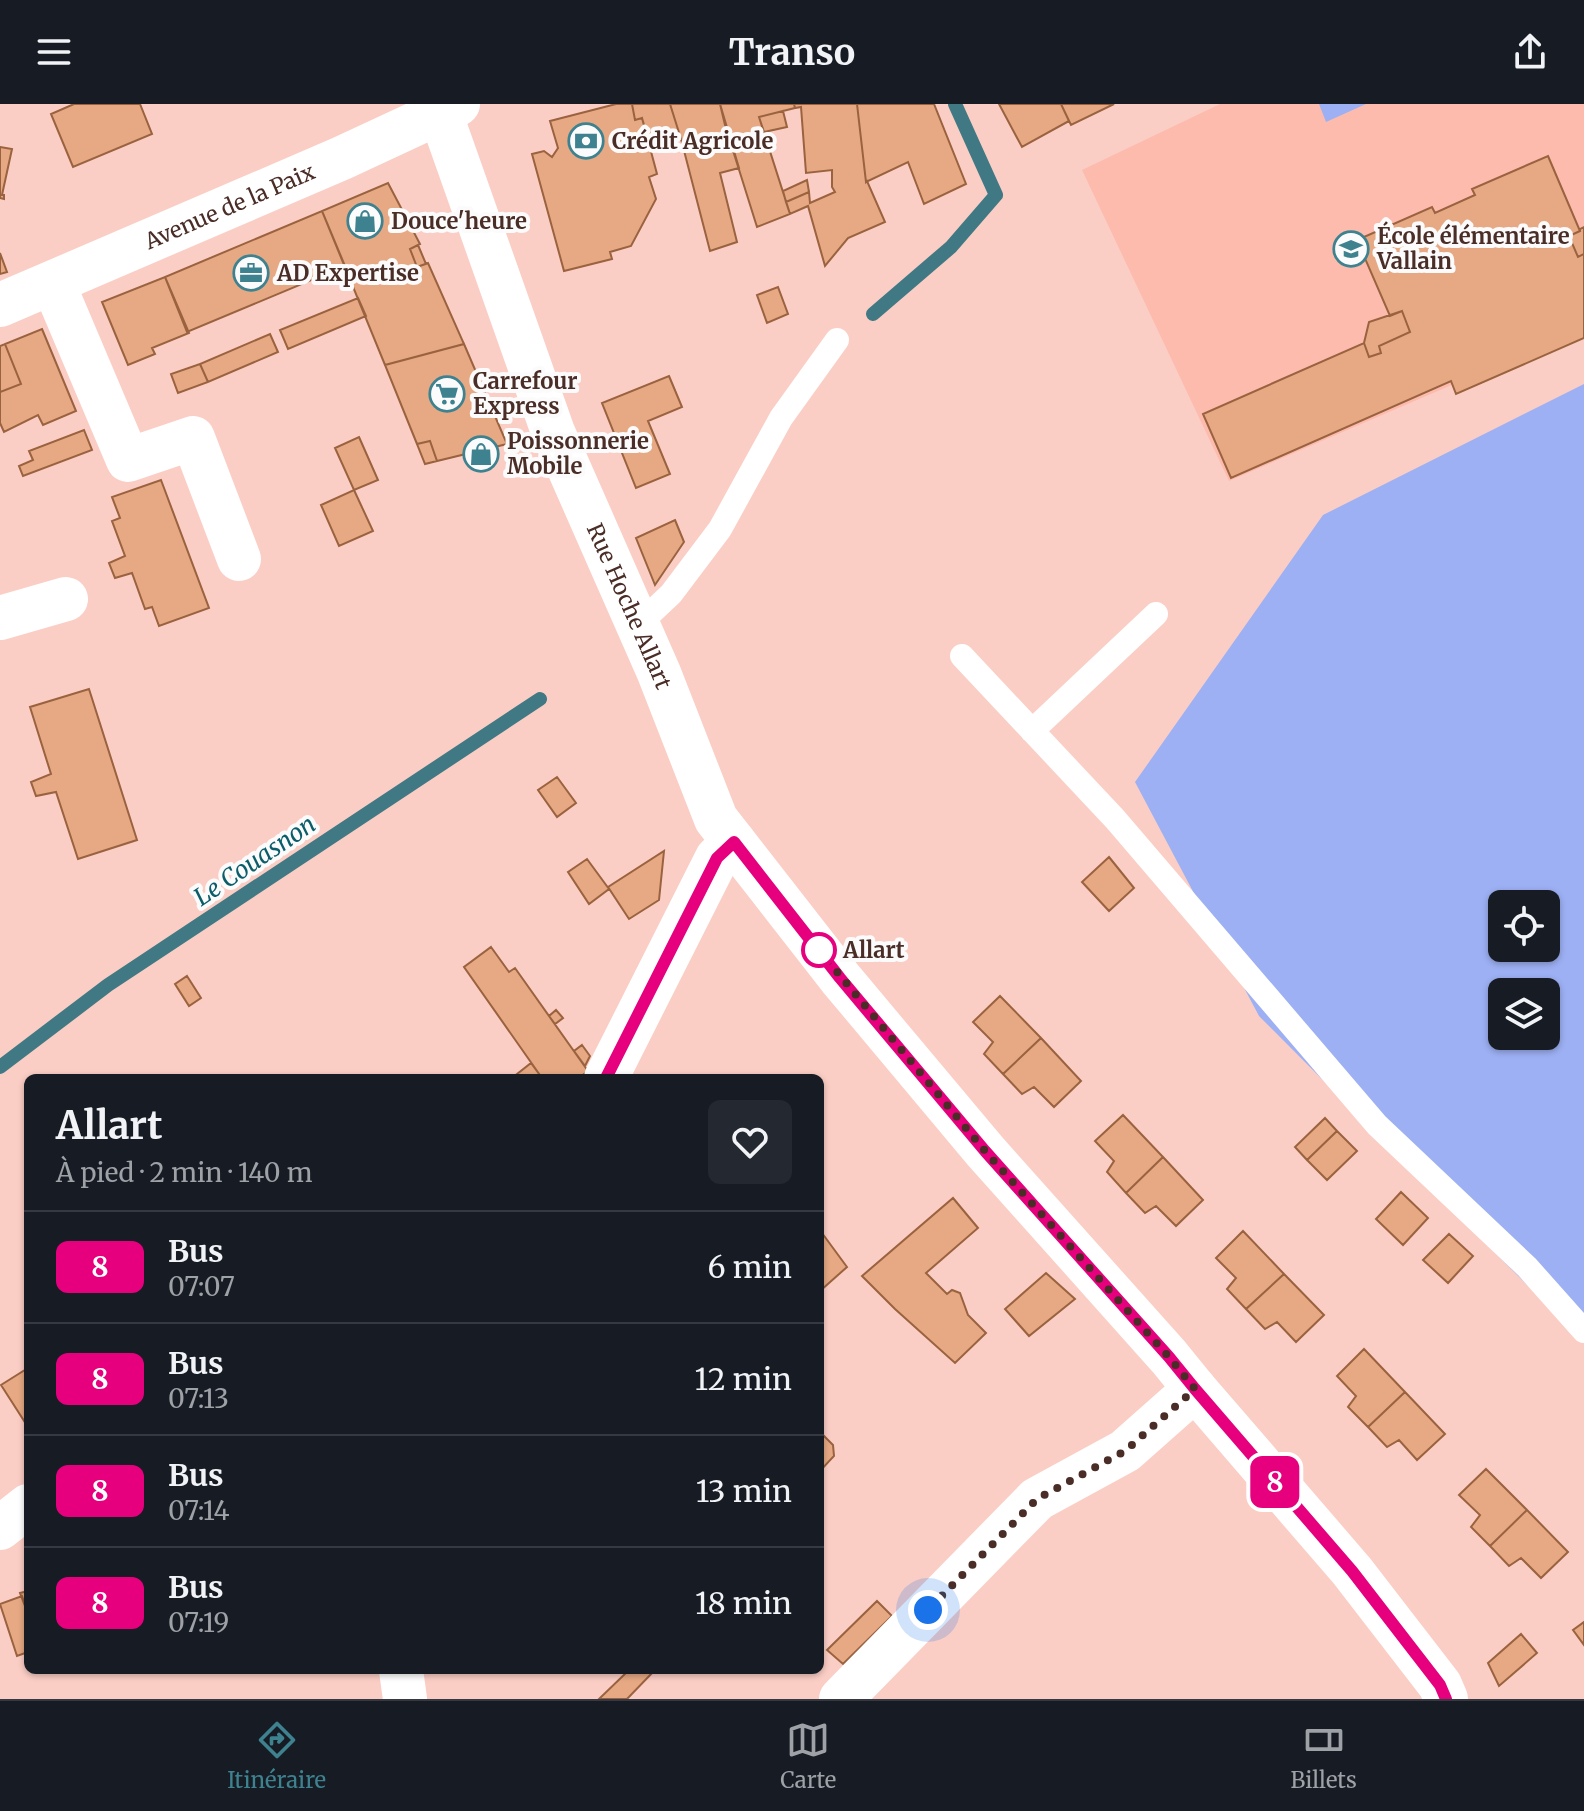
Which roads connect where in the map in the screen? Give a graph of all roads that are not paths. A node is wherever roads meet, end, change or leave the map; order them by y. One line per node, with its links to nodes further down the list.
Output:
1 (445, 107): 2 (street, Avenue de la Paix); 9 (street, Rue Hoche Allart)
2 (53, 283): 3 (street, Avenue de la Paix); 5 (street)
3 (0, 305)
4 (837, 340): 9 (lane)
5 (239, 559)
6 (66, 599): 8 (street)
7 (1156, 614): 11 (lane)
8 (0, 618)
9 (638, 625): 12 (street, Rue Hoche Allart)
10 (962, 656): 11 (lane)
11 (1032, 731): 14 (lane)
12 (734, 842): 13 (street); 15 (street, Rue Hoche Allart)
13 (608, 1074)
14 (1584, 1331)
15 (1195, 1389): 20 (street); 21 (street, Rue Hoche Allart)
16 (24, 1509): 17 (street)
17 (0, 1528)
18 (402, 1674): 19 (street)
19 (405, 1699)
20 (841, 1699)
21 (1446, 1699)

